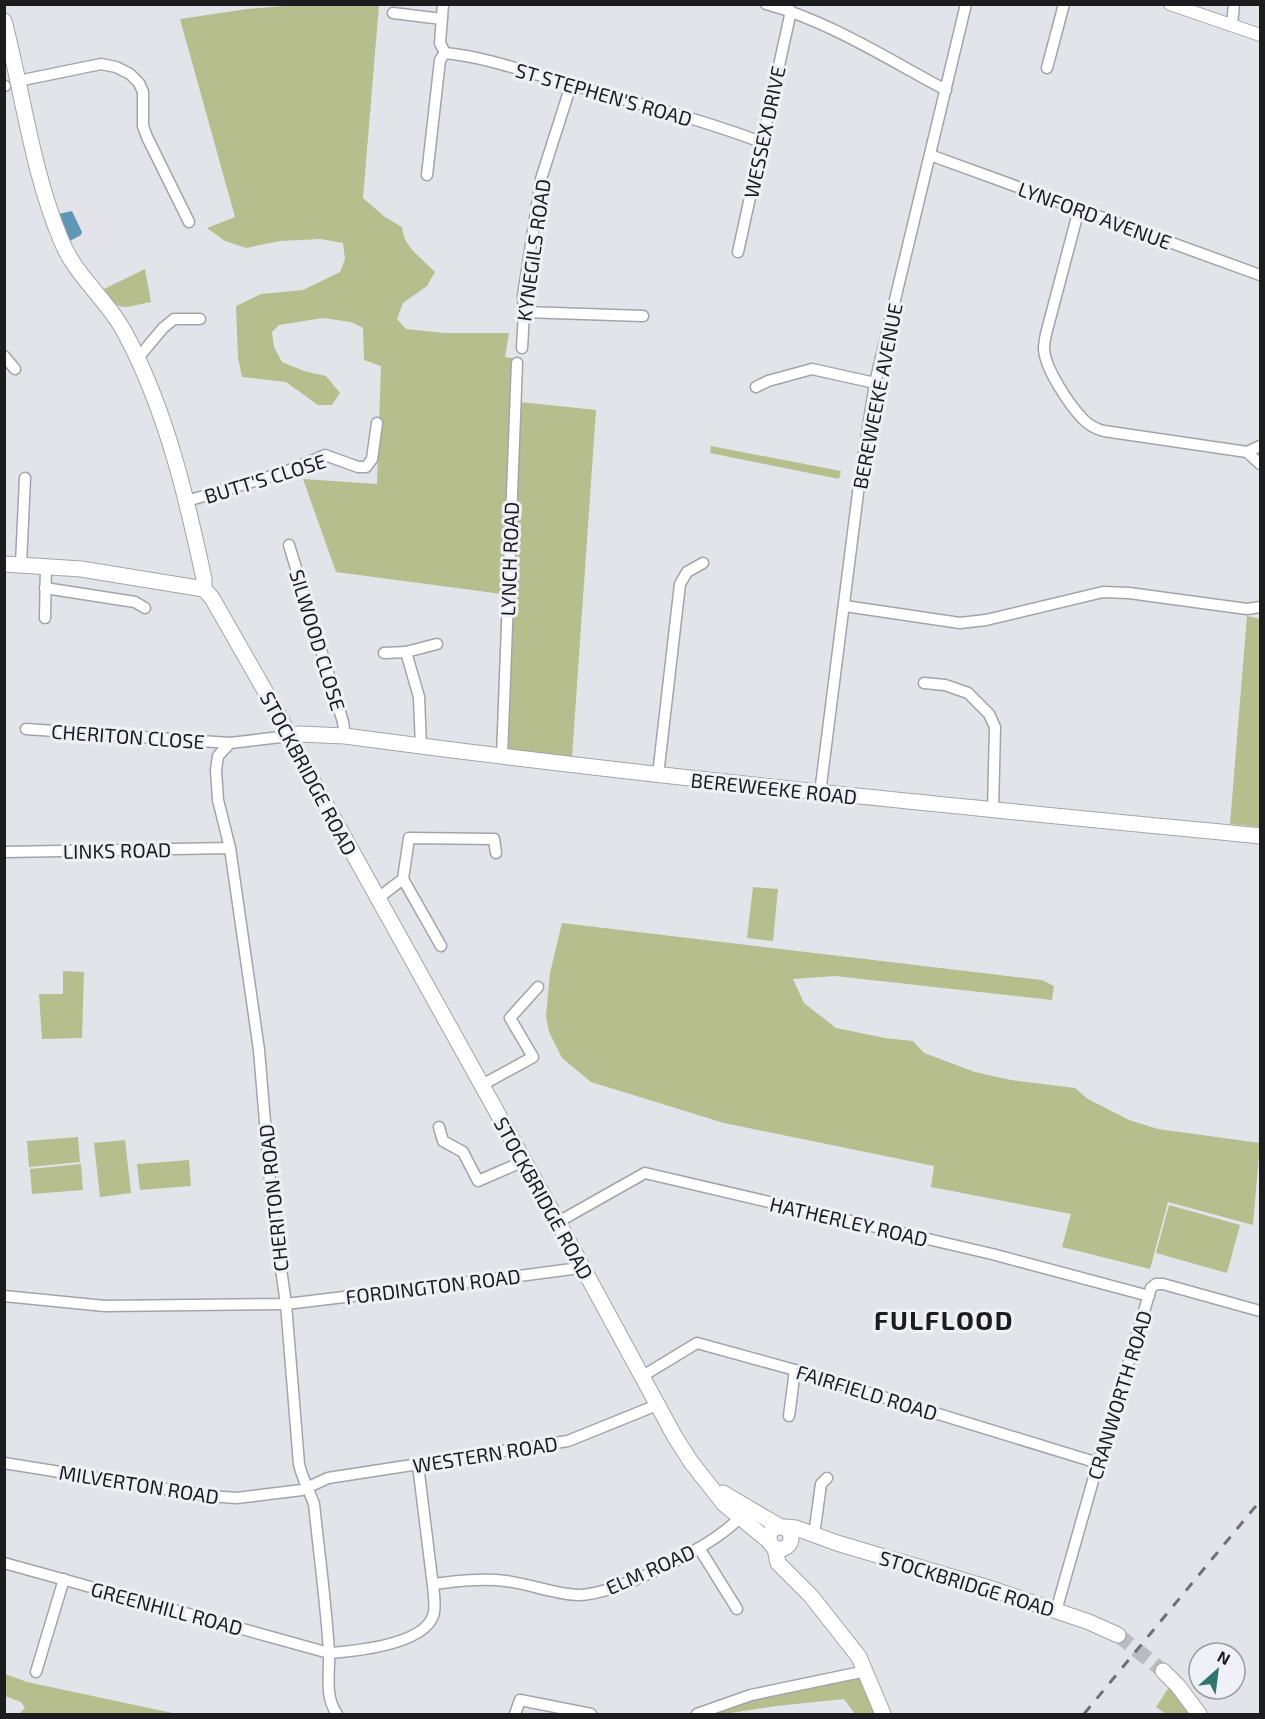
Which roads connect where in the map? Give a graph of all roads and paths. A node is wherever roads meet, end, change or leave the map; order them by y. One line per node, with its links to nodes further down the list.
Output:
1 (443, 4): 9 (street)
2 (766, 4): 7 (street)
3 (966, 4): 17 (street, BEREWEEKE AVENUE)
4 (1064, 4): 14 (street)
5 (1170, 4): 11 (street)
6 (1234, 4): 11 (street)
7 (791, 11): 17 (street); 18 (street, WESSEX DRIVE)
8 (393, 13): 9 (street)
9 (442, 19): 13 (street)
10 (4, 21): 15 (main road, STOCKBRIDGE ROAD)
11 (1232, 25): 12 (street)
12 (1260, 35)
13 (445, 53): 16 (street, ST STEPHEN'S ROAD); 20 (street)
14 (1047, 68)
15 (9, 84): 22 (street); 30 (main road, STOCKBRIDGE ROAD)
16 (570, 85): 18 (street, ST STEPHEN'S ROAD); 25 (street, KYNEGILS ROAD)
17 (946, 90): 19 (street, BEREWEEKE AVENUE)
18 (761, 142): 23 (street, WESSEX DRIVE)
19 (930, 155): 21 (street, LYNFORD AVENUE); 33 (street, BEREWEEKE AVENUE)
20 (427, 175)
21 (1079, 209): 24 (street, LYNFORD AVENUE); 37 (street)
22 (189, 222)
23 (738, 252)
24 (1260, 275)
25 (524, 312): 26 (street); 28 (street, KYNEGILS ROAD)
26 (643, 316)
27 (200, 319): 30 (street)
28 (522, 348)
29 (4, 356): 32 (street)
30 (138, 358): 40 (main road, STOCKBRIDGE ROAD)
31 (517, 363): 61 (street, LYNCH ROAD)
32 (15, 369)
33 (875, 383): 34 (street); 48 (street, BEREWEEKE AVENUE)
34 (756, 387)
35 (377, 423): 40 (street, BUTT'S CLOSE)
36 (1260, 446): 37 (street)
37 (1247, 452): 38 (street)
38 (1260, 464)
39 (24, 478): 44 (street)
40 (187, 501): 47 (main road, STOCKBRIDGE ROAD)
41 (289, 545): 58 (street, SILWOOD CLOSE)
42 (703, 563): 62 (street)
43 (4, 564): 44 (main road)
44 (21, 564): 45 (main road)
45 (46, 565): 46 (street); 47 (main road)
46 (45, 588): 50 (street); 51 (street)
47 (204, 589): 57 (main road, STOCKBRIDGE ROAD)
48 (845, 606): 49 (street); 63 (street, BEREWEEKE AVENUE)
49 (1260, 607)
50 (145, 608)
51 (45, 618)
52 (437, 644): 53 (street)
53 (406, 652): 54 (street); 60 (street)
54 (384, 653)
55 (924, 683): 64 (street)
56 (26, 729): 59 (street, CHERITON CLOSE)
57 (289, 736): 58 (main road, BEREWEEKE ROAD); 59 (street); 70 (main road, STOCKBRIDGE ROAD)
58 (345, 736): 60 (main road, BEREWEEKE ROAD)
59 (230, 743): 66 (street, CHERITON ROAD)
60 (421, 746): 61 (main road, BEREWEEKE ROAD)
61 (502, 756): 62 (main road, BEREWEEKE ROAD)
62 (658, 775): 63 (main road, BEREWEEKE ROAD)
63 (820, 793): 64 (main road, BEREWEEKE ROAD)
64 (993, 810): 65 (main road, BEREWEEKE ROAD)
65 (1260, 836)
66 (230, 848): 67 (street, LINKS ROAD); 80 (street, CHERITON ROAD)
67 (4, 852)
68 (496, 854): 69 (street)
69 (403, 879): 70 (street); 71 (street)
70 (377, 899): 73 (main road, STOCKBRIDGE ROAD)
71 (441, 946)
72 (538, 987): 73 (street)
73 (482, 1085): 75 (main road, STOCKBRIDGE ROAD)
74 (439, 1127): 75 (street)
75 (524, 1161): 76 (main road, STOCKBRIDGE ROAD)
76 (558, 1222): 77 (main road, STOCKBRIDGE ROAD); 79 (street, HATHERLEY ROAD)
77 (580, 1264): 80 (street, FORDINGTON ROAD); 83 (main road, STOCKBRIDGE ROAD)
78 (4, 1296): 80 (street, FORDINGTON ROAD)
79 (1149, 1296): 81 (street, CRANWORTH ROAD); 87 (street, CRANWORTH ROAD)
80 (286, 1304): 90 (street, CHERITON ROAD)
81 (1260, 1311)
82 (795, 1370): 83 (street, FAIRFIELD ROAD); 85 (street); 87 (street, FAIRFIELD ROAD)
83 (641, 1377): 84 (main road, STOCKBRIDGE ROAD)
84 (657, 1405): 88 (street, WESTERN ROAD); 91 (main road, STOCKBRIDGE ROAD)
85 (789, 1416)
86 (4, 1463): 90 (street, MILVERTON ROAD)
87 (1098, 1463): 99 (street, CRANWORTH ROAD)
88 (418, 1465): 90 (street, WESTERN ROAD); 97 (street, GREENHILL ROAD)
89 (827, 1478): 92 (street)
90 (309, 1488): 101 (street, CHERITON ROAD)
91 (743, 1512): 93 (main road, STOCKBRIDGE ROAD); 94 (street, ELM ROAD)
92 (814, 1536): 93 (main road, STOCKBRIDGE ROAD); 99 (main road, STOCKBRIDGE ROAD)
93 (781, 1539): 102 (main road)
94 (699, 1548): 97 (street, ELM ROAD); 98 (street)
95 (4, 1563): 96 (street, GREENHILL ROAD)
96 (64, 1579): 101 (street, GREENHILL ROAD); 104 (street)
97 (433, 1584): 101 (street, GREENHILL ROAD)
98 (736, 1609)
99 (1056, 1611): 100 (main road, STOCKBRIDGE ROAD)
100 (1118, 1635)
101 (329, 1653): 105 (street, CHERITON ROAD)
102 (866, 1671): 108 (street); 109 (main road)
103 (1163, 1671): 110 (main road)
104 (36, 1672)
105 (337, 1714)
106 (515, 1714): 107 (street)
107 (591, 1714)
108 (697, 1714)
109 (883, 1714)
110 (1199, 1714)

